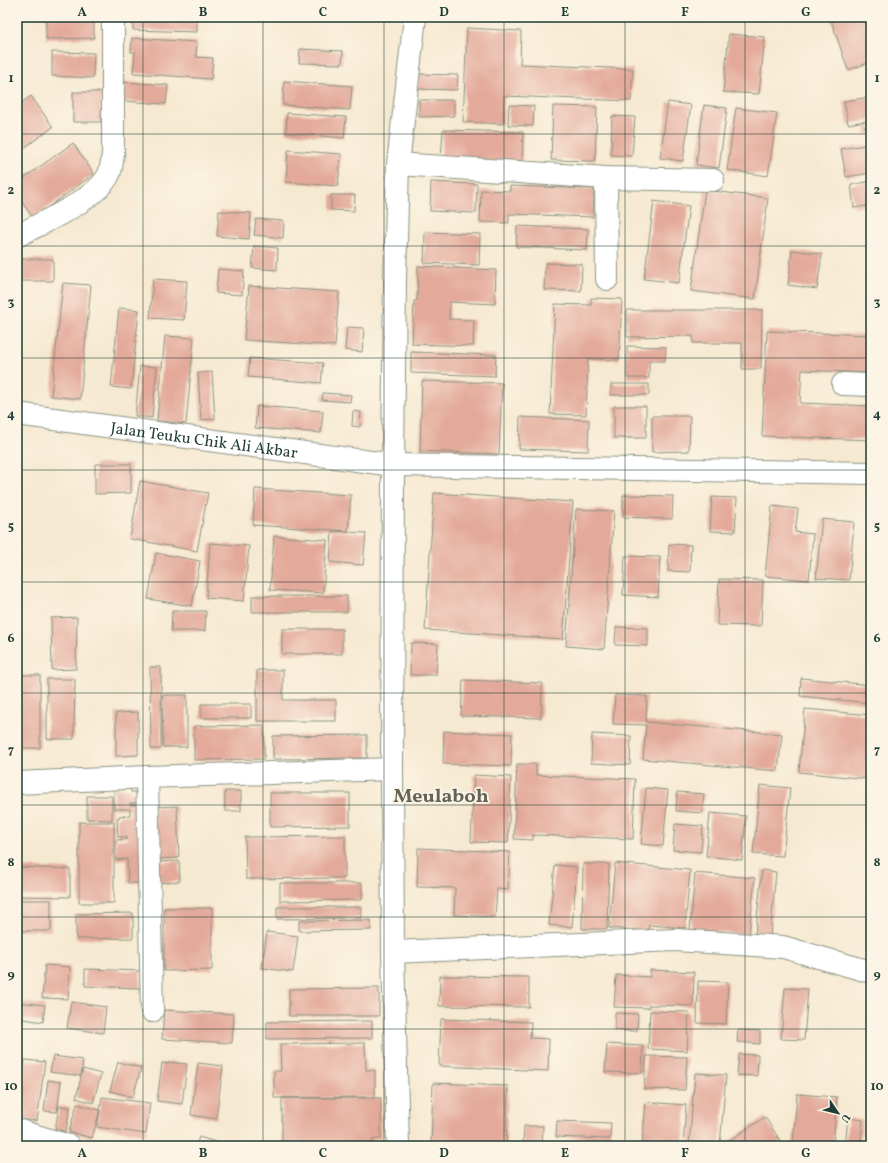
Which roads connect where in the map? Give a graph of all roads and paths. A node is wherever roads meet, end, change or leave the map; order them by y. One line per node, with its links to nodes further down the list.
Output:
1 (113, 17): 6 (street)
2 (415, 17): 3 (street)
3 (398, 164): 4 (street); 11 (street)
4 (606, 178): 5 (street); 7 (street)
5 (713, 180)
6 (17, 236)
7 (608, 279)
8 (843, 384): 9 (street)
9 (871, 385)
10 (17, 414): 11 (street, Jalan Teuku Chik Ali Akbar)
11 (393, 465): 12 (street, Jalan Teuku Chik Ali Akbar); 13 (street)
12 (871, 473)
13 (392, 769): 14 (street); 16 (street)
14 (147, 776): 15 (street); 18 (street)
15 (17, 783)
16 (393, 952): 17 (street); 21 (street)
17 (871, 972)
18 (152, 1012)
19 (17, 1130): 20 (street)
20 (69, 1146)
21 (398, 1146)

